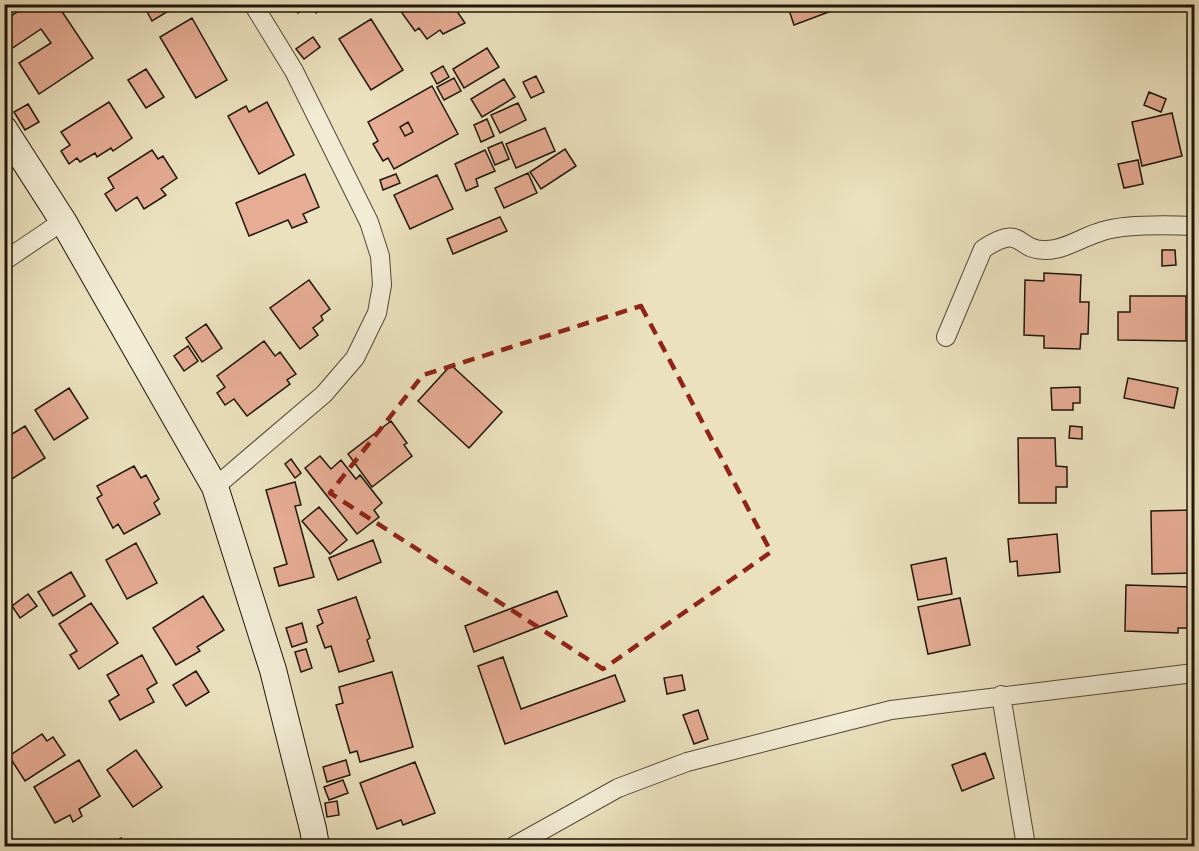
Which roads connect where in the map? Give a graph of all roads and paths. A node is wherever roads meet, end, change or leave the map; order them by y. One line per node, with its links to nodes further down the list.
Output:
1 (253, 4): 7 (street)
2 (4, 129): 3 (street)
3 (63, 221): 5 (street); 7 (street)
4 (1194, 226): 6 (street)
5 (4, 261)
6 (946, 337)
7 (215, 488): 10 (street)
8 (1194, 673): 9 (street)
9 (1001, 695): 11 (street); 12 (street)
10 (316, 846)
11 (514, 846)
12 (1026, 846)

